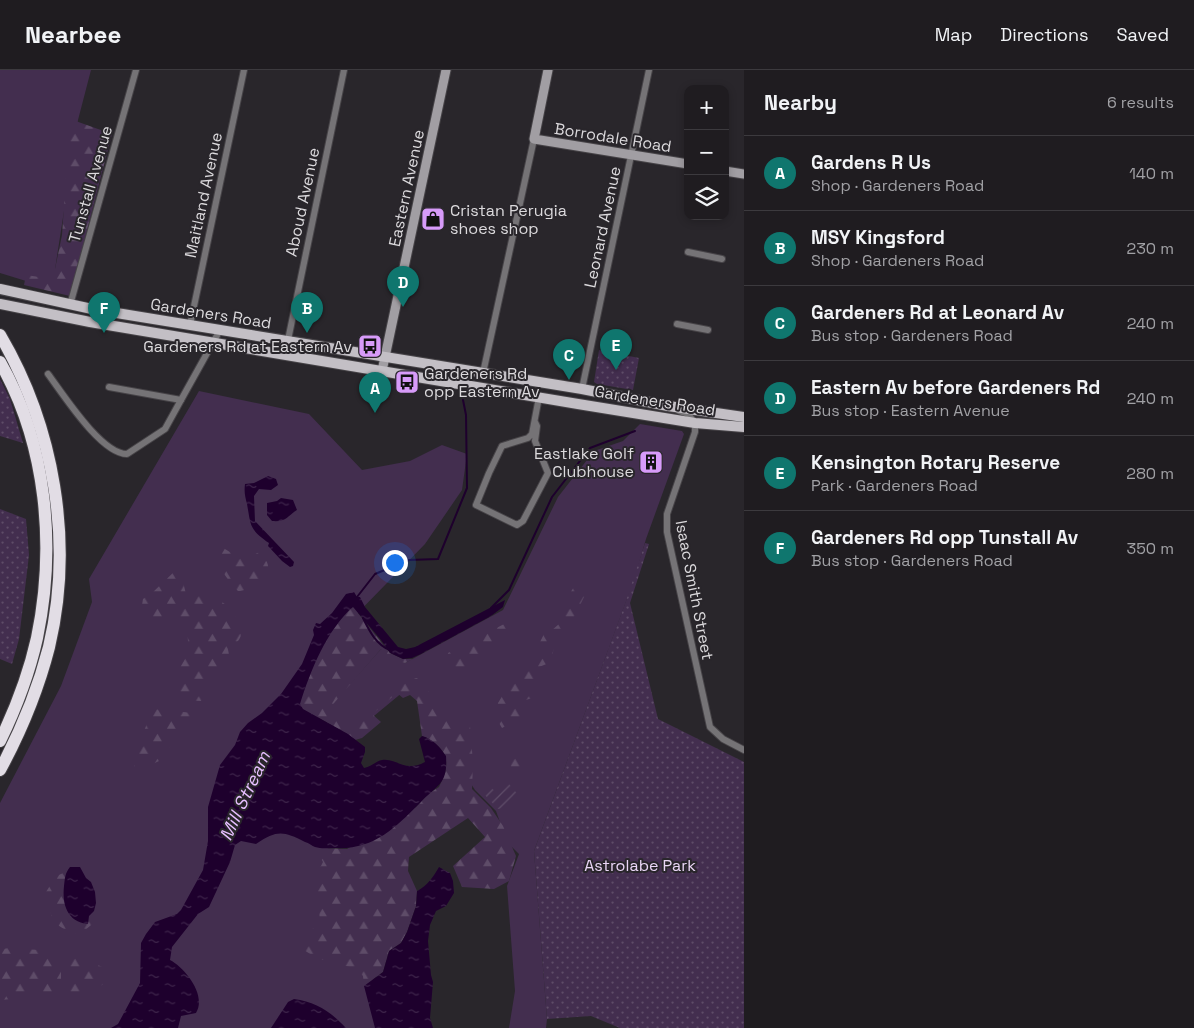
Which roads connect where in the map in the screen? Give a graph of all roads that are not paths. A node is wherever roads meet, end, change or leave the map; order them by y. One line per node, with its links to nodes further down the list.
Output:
1 (136, 70): 16 (street, Tunstall Avenue)
2 (244, 70): 18 (street, Maitland Avenue)
3 (344, 70): 22 (street, Aboud Avenue)
4 (446, 70): 24 (street, Eastern Avenue)
5 (548, 70): 7 (street)
6 (649, 70): 8 (street, Leonard Avenue)
7 (534, 139): 8 (street, Borrodale Road); 27 (street)
8 (630, 155): 9 (street, Borrodale Road); 30 (street, Leonard Avenue)
9 (684, 163)
10 (729, 172): 11 (street)
11 (744, 174)
12 (688, 252): 13 (street)
13 (722, 259)
14 (0, 289): 16 (main road, Gardeners Road)
15 (0, 304): 23 (main road, Gardeners Road)
16 (70, 305): 18 (main road, Gardeners Road)
17 (677, 324): 20 (street)
18 (190, 325): 19 (main road, Gardeners Road)
19 (220, 330): 22 (main road, Gardeners Road); 23 (street)
20 (708, 330)
21 (0, 335): 40 (highway)
22 (288, 340): 24 (main road, Gardeners Road)
23 (213, 343): 26 (main road, Gardeners Road); 32 (street)
24 (385, 356): 26 (street, Eastern Avenue); 27 (main road, Gardeners Road)
25 (0, 362): 38 (highway)
26 (382, 371): 31 (main road, Gardeners Road)
27 (482, 373): 30 (main road, Gardeners Road)
28 (48, 374): 32 (street)
29 (109, 387): 32 (street)
30 (582, 389): 33 (main road, Gardeners Road)
31 (539, 397): 35 (street); 36 (main road, Gardeners Road)
32 (181, 400)
33 (668, 406): 34 (main road, Gardeners Road); 36 (street)
34 (744, 416)
35 (535, 422): 35 (street)
36 (695, 422): 37 (main road, Gardeners Road); 39 (street, Isaac Smith Street)
37 (744, 427)
38 (0, 741)
39 (744, 750)
40 (0, 770)

